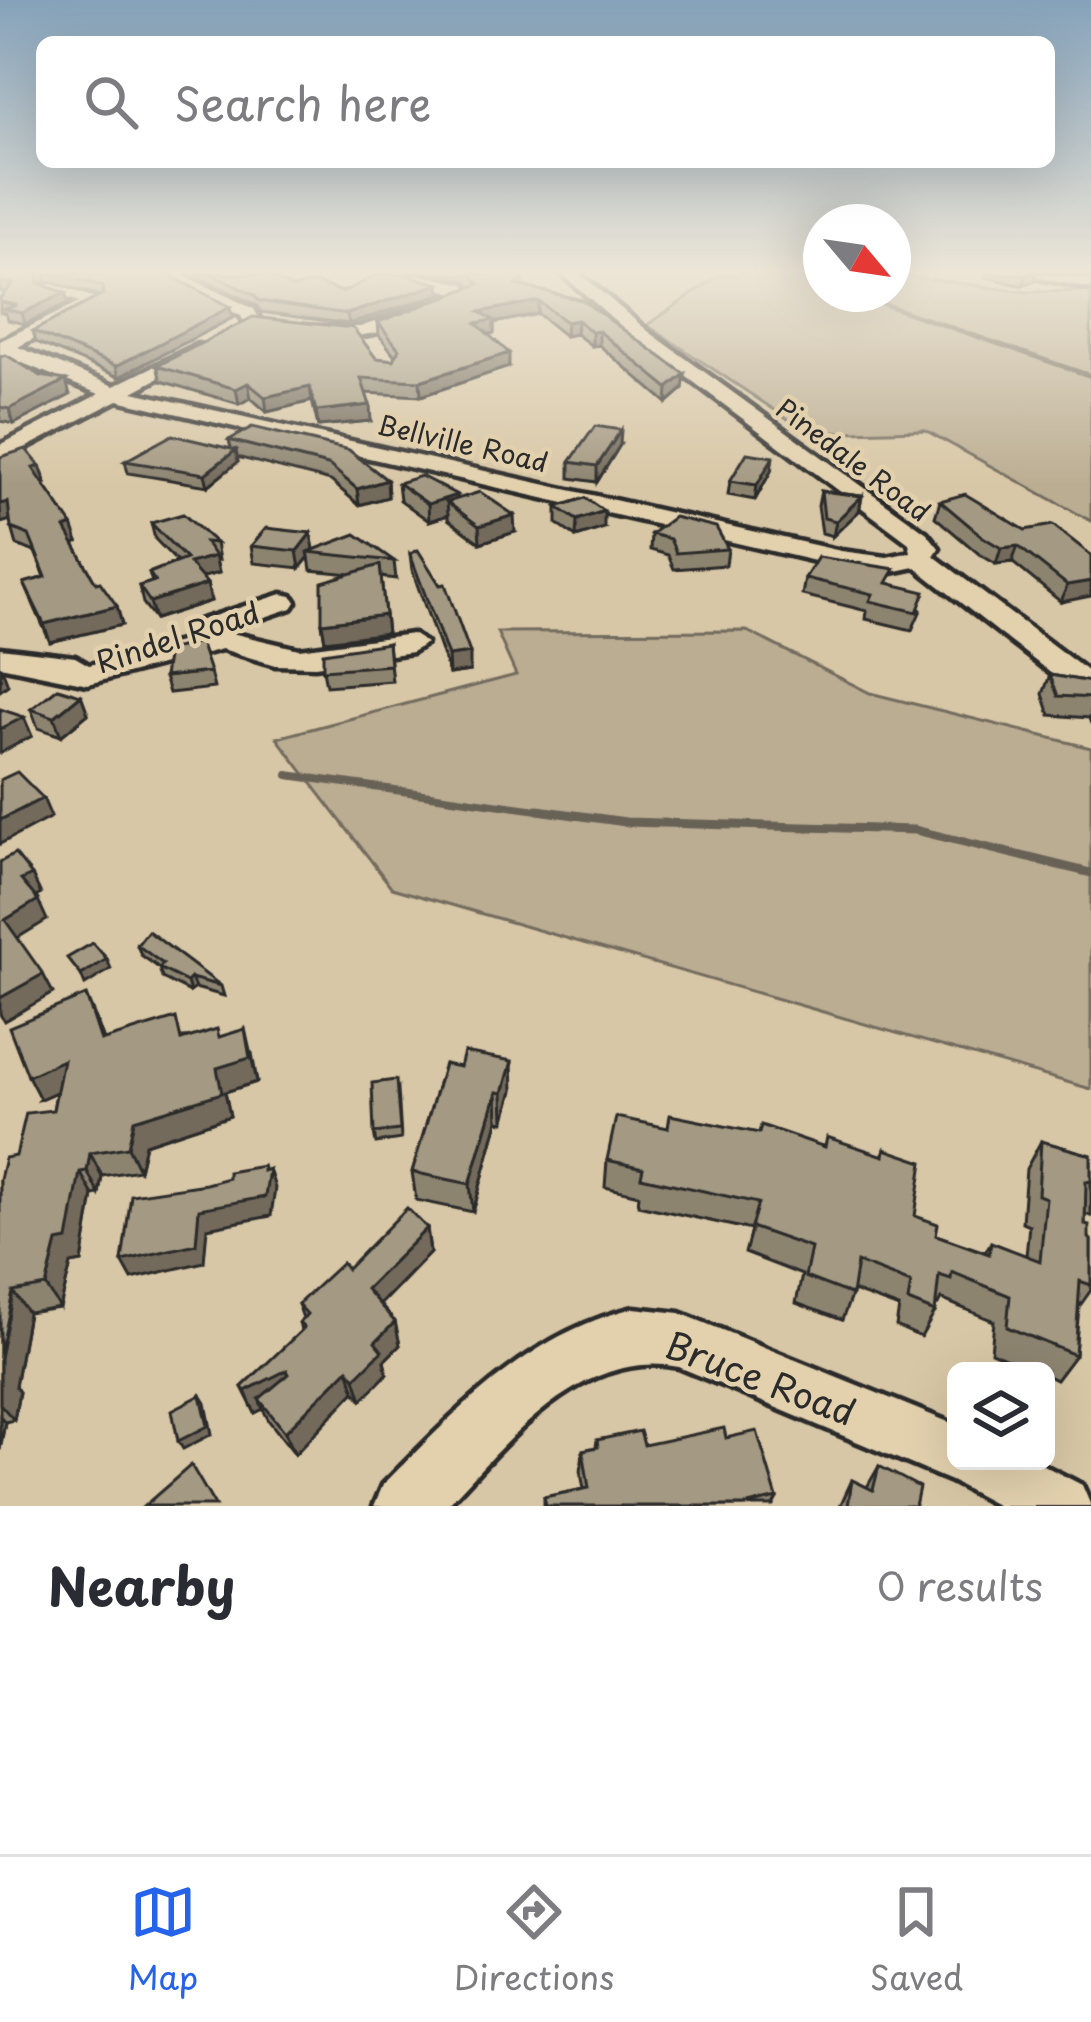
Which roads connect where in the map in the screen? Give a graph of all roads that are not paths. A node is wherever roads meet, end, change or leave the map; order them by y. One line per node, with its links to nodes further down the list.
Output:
1 (211, 344): 4 (street)
2 (656, 344): 6 (street, Pinedale Road)
3 (1, 347): 4 (street, Bellville Road)
4 (115, 393): 5 (street); 6 (street, Bellville Road)
5 (0, 454)
6 (920, 558): 11 (street, Pinedale Road)
7 (281, 602): 10 (street, Rindel Road)
8 (412, 644): 10 (street)
9 (0, 657): 10 (street, Rindel Road)
10 (54, 667)
11 (1091, 688)
12 (947, 1450): 14 (street, Bruce Road)
13 (990, 1470): 15 (street)
14 (404, 1506)
15 (1061, 1506)

